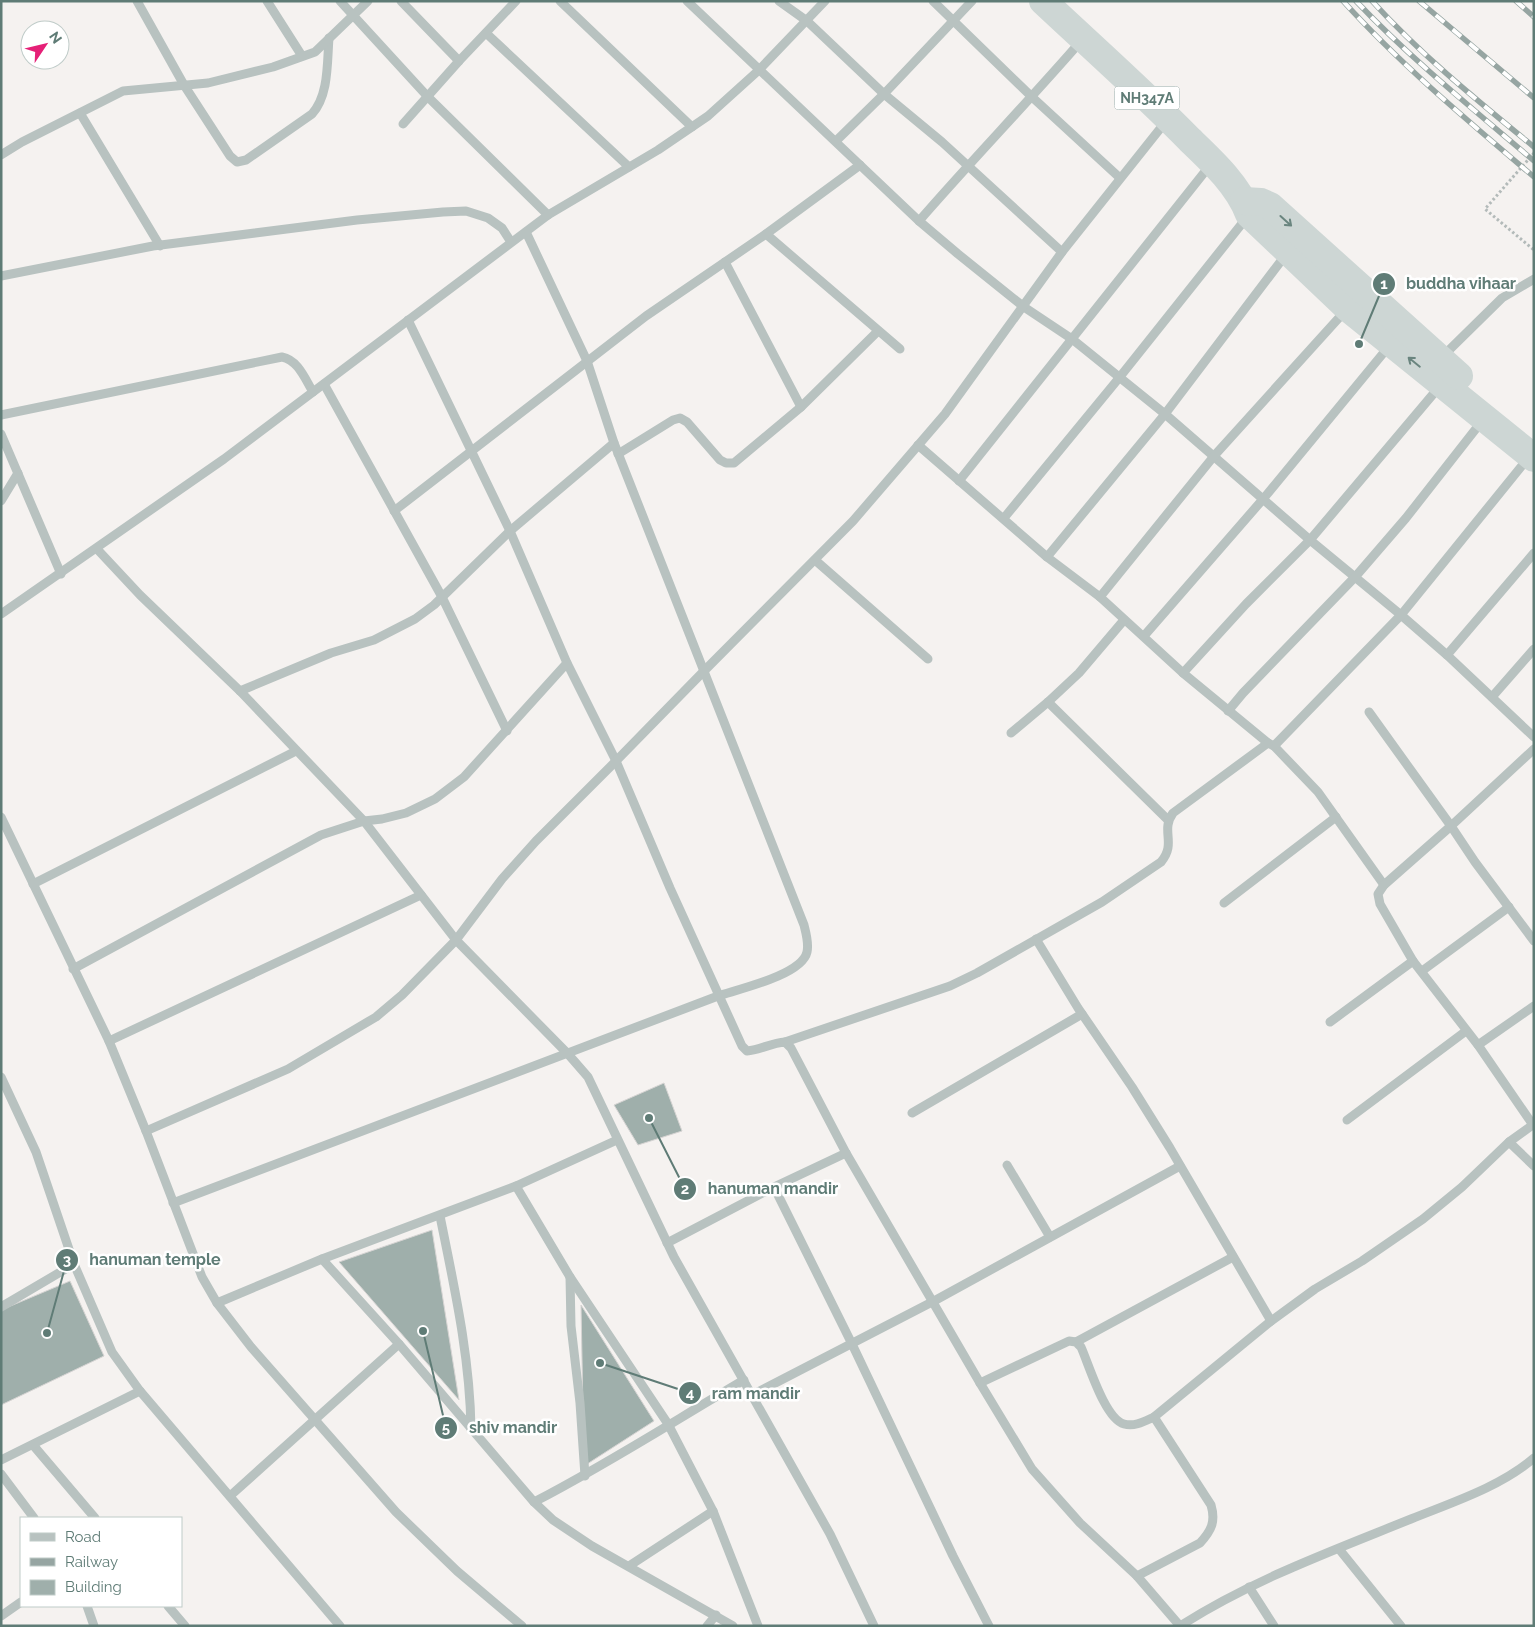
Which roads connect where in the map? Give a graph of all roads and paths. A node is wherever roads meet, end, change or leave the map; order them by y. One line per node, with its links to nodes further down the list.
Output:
1 (138, 1): 23 (street)
2 (267, 1): 20 (street)
3 (340, 1): 14 (street)
4 (368, 1): 14 (street)
5 (401, 1): 21 (street)
6 (560, 1): 30 (street)
7 (687, 1): 22 (street)
8 (779, 1): 15 (street)
9 (825, 1): 15 (street)
10 (933, 1): 16 (street)
11 (972, 1): 16 (street)
12 (1043, 1): 19 (highway, NH347A)
13 (514, 2): 17 (street)
14 (353, 16): 18 (street); 25 (street)
15 (807, 21): 22 (street); 24 (street)
16 (955, 21): 24 (street); 26 (street)
17 (486, 33): 21 (street); 37 (street)
18 (329, 38): 20 (street); 23 (street)
19 (1083, 39): 26 (street); 28 (highway, NH347A)
20 (302, 56): 23 (street)
21 (459, 61): 25 (street)
22 (759, 70): 30 (street); 31 (street)
23 (184, 85): 27 (street)
24 (884, 94): 31 (street); 36 (street)
25 (428, 96): 29 (street); 40 (street)
26 (1032, 97): 36 (street); 38 (street)
27 (80, 113): 33 (street); 45 (street)
28 (1169, 118): 34 (highway, NH347A); 38 (street)
29 (403, 124)
30 (692, 127): 37 (street)
31 (836, 141): 35 (street)
32 (1534, 154): 46 (path)
33 (1, 155)
34 (1212, 162): 39 (highway, NH347A); 56 (street)
35 (860, 165): 41 (street); 43 (street)
36 (968, 165): 41 (street); 48 (street)
37 (629, 168): 40 (street)
38 (1120, 178): 48 (street)
39 (1247, 207): 47 (highway, NH347A); 60 (highway, NH347A, one-way to 60); 61 (street)
40 (548, 215): 42 (street)
41 (919, 221): 52 (street)
42 (526, 232): 44 (street); 59 (street)
43 (766, 234): 49 (street); 55 (street)
44 (511, 242): 45 (street); 54 (street)
45 (160, 246): 50 (street)
46 (1534, 250)
47 (1289, 251): 53 (highway, NH347A); 65 (street)
48 (1062, 252): 52 (street)
49 (726, 262): 59 (street); 64 (street)
50 (1, 276)
51 (1534, 279): 60 (street)
52 (1024, 307): 56 (street); 70 (street)
53 (1348, 308): 57 (highway, NH347A); 74 (street)
54 (408, 320): 62 (street); 71 (street)
55 (878, 331): 58 (street); 64 (street)
56 (1072, 339): 61 (street); 76 (street)
57 (1391, 343): 60 (highway, NH347A, one-way to 57); 77 (street)
58 (900, 349)
59 (587, 361): 69 (street); 71 (street)
60 (1445, 371): 67 (highway, NH347A); 72 (highway, NH347A); 82 (street)
61 (1119, 378): 65 (street); 80 (street)
62 (324, 384): 63 (street); 79 (street)
63 (313, 392): 66 (street); 83 (street)
64 (801, 407): 73 (street)
65 (1165, 414): 74 (street); 85 (street)
66 (1, 415)
67 (1484, 418): 72 (highway, NH347A); 88 (street)
68 (1, 434): 75 (street)
69 (614, 443): 73 (street); 81 (street)
70 (918, 445): 76 (street); 86 (street)
71 (470, 451): 79 (street); 81 (street)
72 (1533, 451): 92 (street)
73 (618, 454): 99 (street)
74 (1214, 456): 77 (street); 90 (street)
75 (18, 473): 78 (street); 87 (street)
76 (959, 481): 80 (street)
77 (1264, 498): 82 (street); 94 (street)
78 (1, 501)
79 (394, 511): 89 (street)
80 (1004, 518): 85 (street)
81 (510, 531): 89 (street); 98 (street)
82 (1310, 540): 88 (street); 100 (street)
83 (96, 549): 87 (street); 101 (street)
84 (1534, 553): 96 (street)
85 (1047, 557): 90 (street)
86 (815, 560): 97 (street); 99 (street)
87 (60, 574): 91 (street)
88 (1356, 576): 92 (street); 104 (street)
89 (442, 597): 101 (street); 106 (street)
90 (1100, 598): 93 (street)
91 (1, 614)
92 (1401, 615): 96 (street); 109 (street)
93 (1124, 620): 94 (street); 103 (street)
94 (1144, 636): 100 (street)
95 (1534, 649): 102 (street)
96 (1447, 656): 102 (street)
97 (928, 659)
98 (567, 663): 106 (street); 112 (street)
99 (704, 671): 112 (street); 129 (street)
100 (1183, 673): 104 (street)
101 (240, 692): 111 (street)
102 (1492, 697): 108 (street)
103 (1048, 702): 107 (street); 115 (street)
104 (1228, 711): 109 (street)
105 (1369, 712): 117 (street)
106 (507, 731): 116 (street)
107 (1011, 733)
108 (1533, 735)
109 (1271, 745): 114 (street); 115 (street)
110 (1534, 749): 117 (street)
111 (296, 751): 116 (street); 118 (street)
112 (616, 761): 124 (street); 129 (street)
113 (1, 817): 118 (street)
114 (1336, 817): 119 (street); 121 (street)
115 (1168, 820): 123 (street)
116 (364, 821): 120 (street); 127 (street)
117 (1451, 826): 119 (street); 122 (street)
118 (33, 884): 127 (street)
119 (1384, 885): 126 (street)
120 (421, 895): 124 (street); 134 (street)
121 (1224, 903)
122 (1509, 907): 125 (street); 128 (street)
123 (1036, 939): 131 (street); 135 (street)
124 (456, 940): 137 (street); 142 (street)
125 (1534, 941)
126 (1412, 961): 128 (street); 132 (street)
127 (73, 969): 134 (street)
128 (1422, 971): 133 (street)
129 (718, 996): 135 (street); 137 (street)
130 (1534, 1006): 136 (street)
131 (1082, 1014): 139 (street); 147 (street)
132 (1330, 1022)
133 (1466, 1030): 136 (street); 140 (street)
134 (109, 1040): 142 (street)
135 (785, 1042): 145 (street)
136 (1478, 1045): 141 (street)
137 (568, 1054): 143 (street); 151 (street)
138 (1, 1077): 157 (street)
139 (912, 1112)
140 (1348, 1120)
141 (1533, 1125): 144 (street)
142 (146, 1131): 151 (street)
143 (617, 1140): 149 (street); 154 (street)
144 (1509, 1142): 148 (street); 162 (street)
145 (846, 1153): 150 (street); 159 (street)
146 (1007, 1165): 153 (street)
147 (1180, 1166): 153 (street); 155 (street)
148 (1534, 1166)
149 (516, 1186): 152 (street); 158 (street)
150 (774, 1187): 154 (street); 165 (street)
151 (173, 1203): 160 (street)
152 (440, 1216): 156 (street); 173 (street)
153 (1050, 1237): 159 (street)
154 (667, 1243): 166 (street)
155 (1233, 1257): 162 (street); 163 (street)
156 (322, 1259): 160 (street); 164 (street)
157 (74, 1264): 161 (street); 168 (street)
158 (570, 1277): 172 (street); 178 (street)
159 (934, 1301): 165 (street); 167 (street)
160 (217, 1303): 171 (street)
161 (1, 1307)
162 (1271, 1321): 170 (street)
163 (1076, 1342): 167 (street); 170 (street)
164 (399, 1344): 171 (street); 173 (street)
165 (852, 1344): 169 (street); 201 (street)
166 (744, 1380): 169 (street); 172 (street)
167 (980, 1382): 186 (street)
168 (140, 1391): 174 (street); 179 (street)
169 (752, 1394): 200 (street)
170 (1154, 1417): 186 (street)
171 (314, 1421): 179 (street); 196 (street)
172 (668, 1424): 178 (street); 181 (street)
173 (472, 1429): 180 (street)
174 (32, 1445): 176 (street); 183 (street)
175 (1534, 1458): 184 (street)
176 (1, 1460)
177 (1, 1474): 182 (street)
178 (585, 1476): 180 (street)
179 (230, 1496): 195 (street)
180 (534, 1502): 185 (street)
181 (713, 1511): 185 (street); 199 (street)
182 (33, 1517)
183 (94, 1517)
184 (1338, 1549): 187 (street); 204 (street)
185 (629, 1566): 191 (street)
186 (1137, 1576): 202 (street)
187 (1249, 1587): 202 (street); 203 (street)
188 (20, 1603): 192 (street)
189 (87, 1607): 193 (street)
190 (169, 1607): 194 (street)
191 (716, 1615): 197 (street); 198 (street)
192 (1, 1616)
193 (94, 1626)
194 (185, 1626)
195 (340, 1626)
196 (522, 1626)
197 (707, 1626)
198 (733, 1626)
199 (758, 1626)
200 (874, 1626)
201 (989, 1626)
202 (1180, 1626)
203 (1274, 1626)
204 (1401, 1626)

